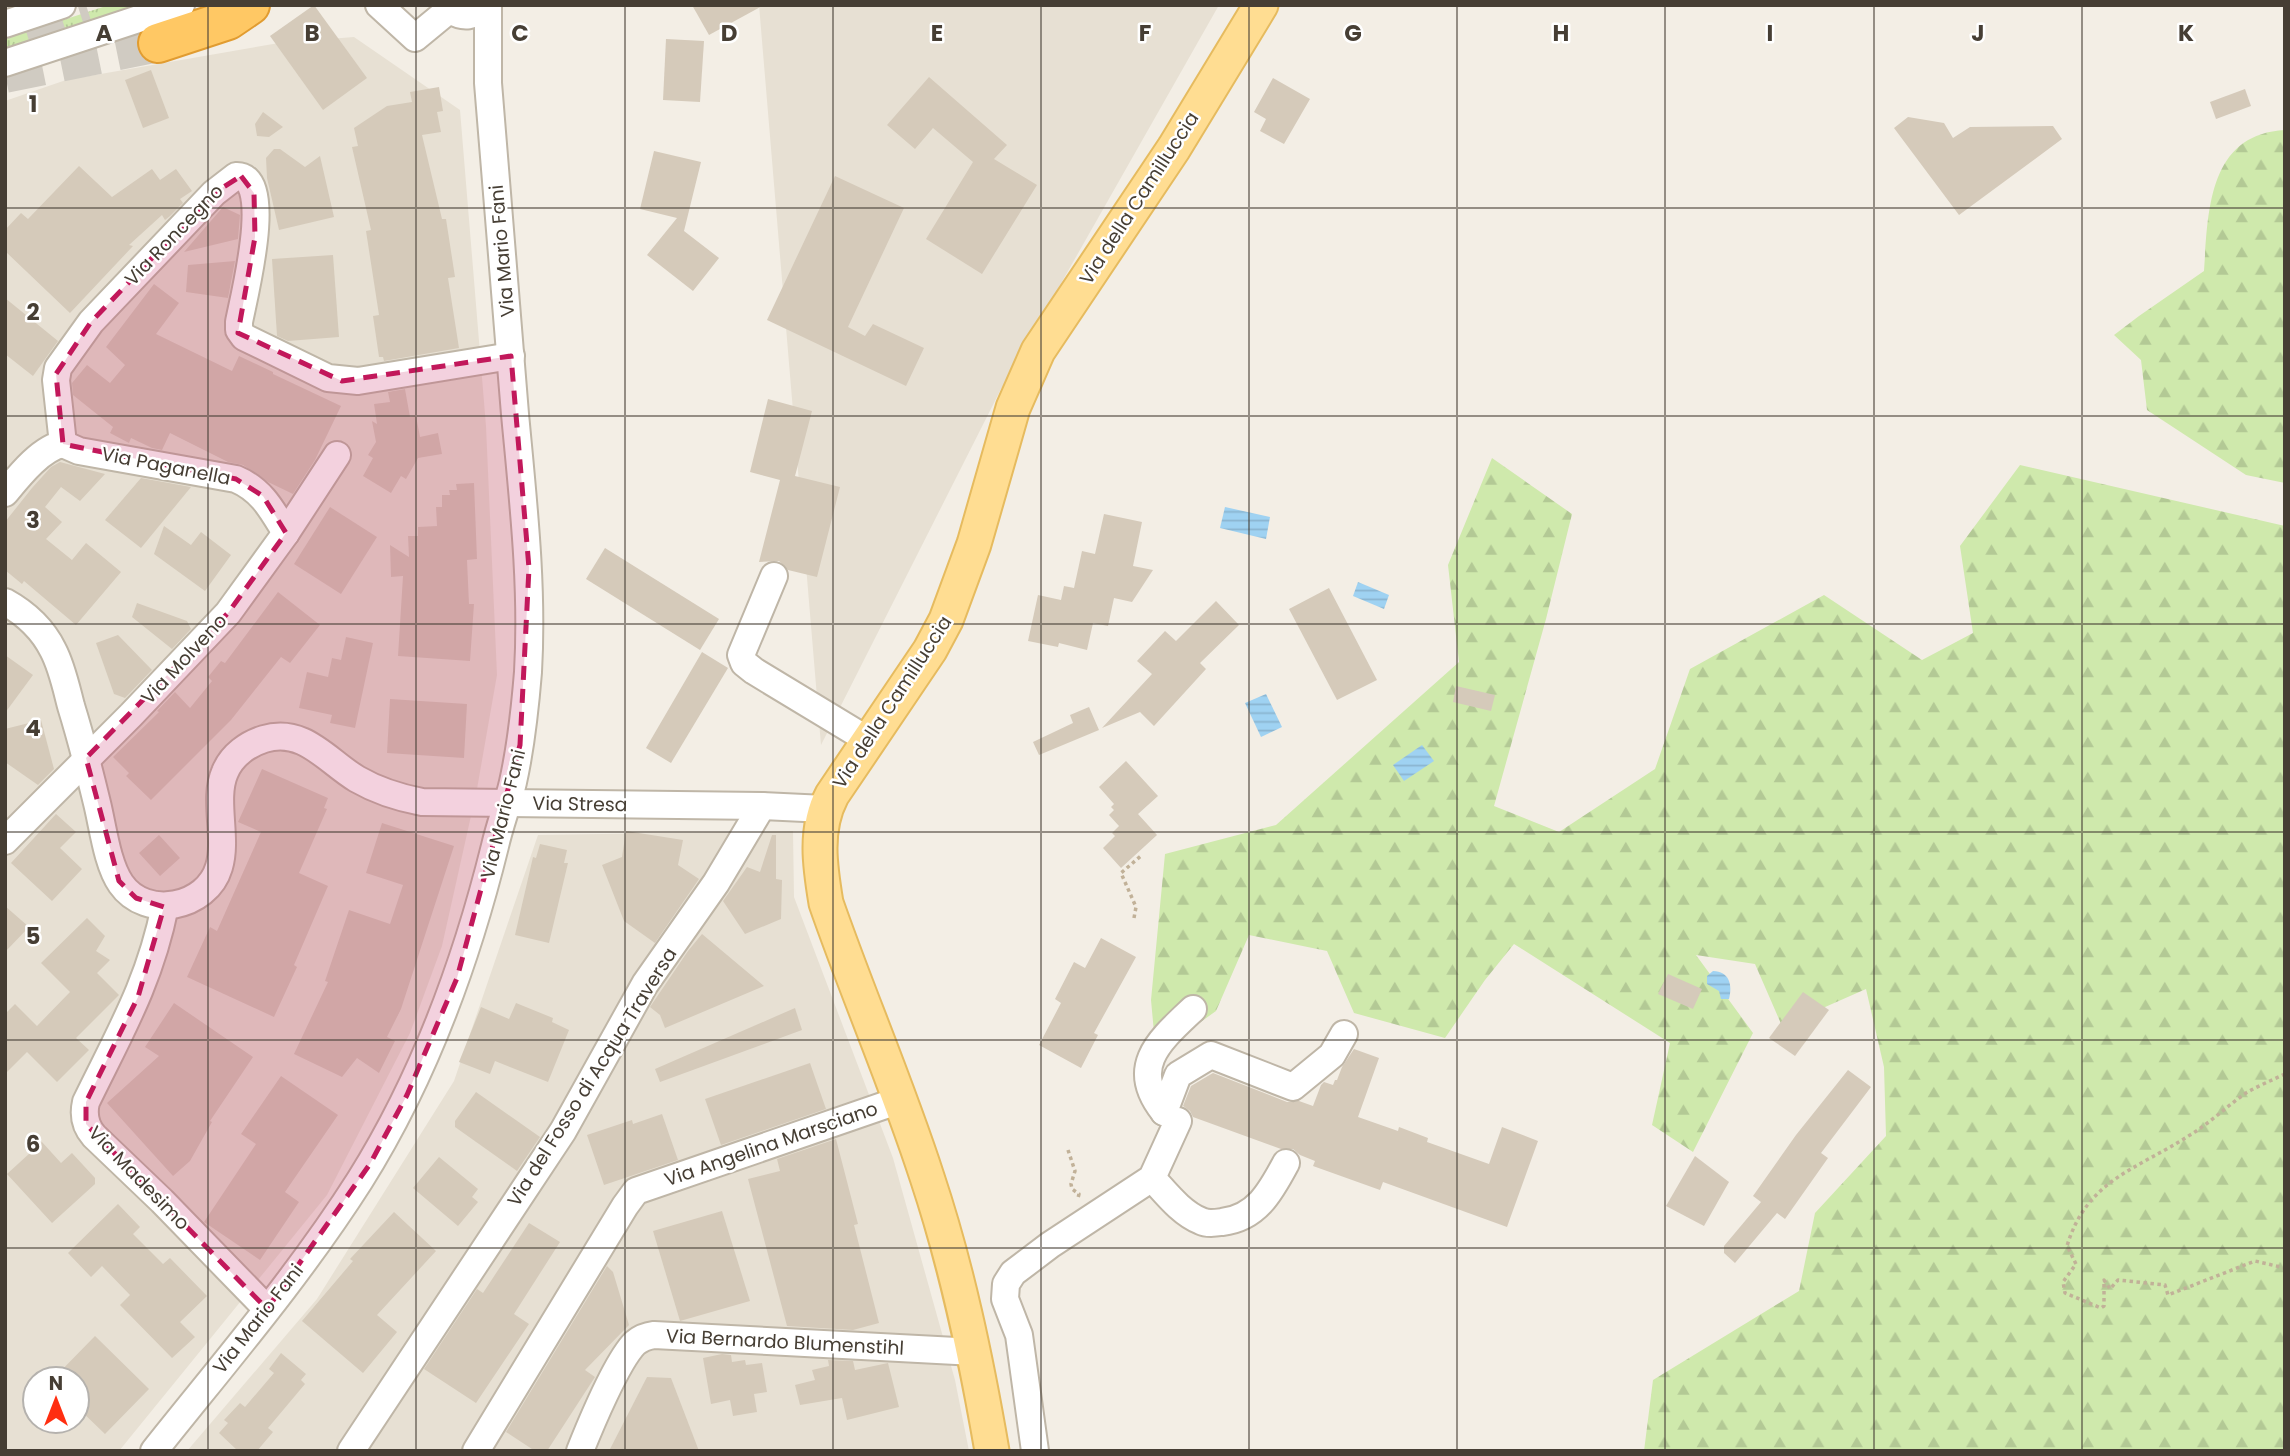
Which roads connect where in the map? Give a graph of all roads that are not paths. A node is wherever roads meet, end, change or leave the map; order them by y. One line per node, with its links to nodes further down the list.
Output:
1 (62, 5): 8 (street)
2 (181, 5): 10 (street)
3 (250, 5): 9 (highway)
4 (379, 5): 7 (street)
5 (487, 5): 7 (street); 11 (street)
6 (1261, 5): 19 (main road, Via della Camilluccia)
7 (447, 7): 11 (street)
8 (5, 24)
9 (158, 43)
10 (5, 63)
11 (488, 83): 12 (street, Via Mario Fani)
12 (511, 356): 13 (street, Via Roncegno); 21 (street, Via Mario Fani)
13 (63, 444): 15 (street); 16 (street, Via Paganella)
14 (337, 455): 16 (street, Via Molveno)
15 (5, 493)
16 (286, 533): 20 (street, Via Molveno)
17 (774, 576): 19 (street)
18 (5, 602): 20 (street)
19 (868, 740): 23 (main road, Via della Camilluccia)
20 (86, 758): 24 (street, Via Molveno); 25 (street)
21 (507, 803): 22 (street, Via Stresa); 25 (street, Via Stresa); 32 (street, Via Mario Fani)
22 (762, 806): 23 (street, Via Stresa); 35 (street, Via del Fosso di Acqua Traversa)
23 (825, 809): 28 (main road, Via della Camilluccia)
24 (5, 841)
25 (165, 906): 32 (street, Via Madesimo)
26 (1193, 1009): 27 (street)
27 (1344, 1034)
28 (900, 1100): 33 (main road, Via della Camilluccia); 36 (street, Via Angelina Marsciano)
29 (1178, 1121): 31 (street)
30 (1286, 1163): 31 (street)
31 (1152, 1178): 39 (street)
32 (267, 1309): 34 (street, Via Mario Fani)
33 (975, 1352): 37 (street, Via Bernardo Blumenstihl); 38 (main road, Via della Camilluccia)
34 (154, 1451)
35 (351, 1451)
36 (476, 1451)
37 (580, 1451)
38 (992, 1451)
39 (1035, 1451)

